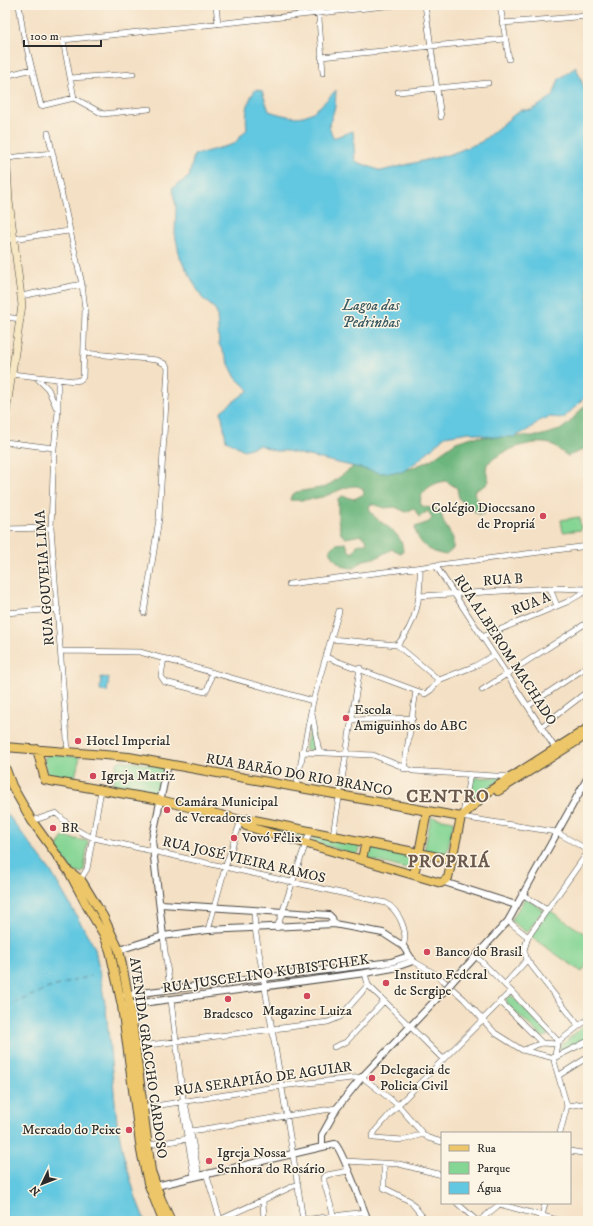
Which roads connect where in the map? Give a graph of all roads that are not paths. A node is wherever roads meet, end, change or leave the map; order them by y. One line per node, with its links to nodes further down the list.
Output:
1 (19, 5): 15 (street)
2 (216, 5): 10 (street)
3 (318, 5): 7 (street)
4 (395, 5): 7 (street)
5 (425, 5): 12 (street)
6 (500, 5): 9 (street)
7 (318, 14): 10 (street); 13 (street)
8 (588, 16): 9 (street)
9 (502, 23): 11 (street)
10 (218, 24): 19 (street)
11 (504, 38): 12 (street); 14 (street)
12 (430, 46): 13 (street); 21 (street)
13 (321, 57): 16 (street)
14 (509, 59)
15 (32, 69): 18 (street); 23 (street)
16 (323, 73)
17 (133, 74): 19 (street)
18 (5, 76)
19 (70, 78): 23 (street)
20 (488, 83): 21 (street)
21 (437, 89): 22 (street); 25 (street)
22 (398, 92)
23 (74, 98): 24 (street)
24 (149, 109)
25 (441, 118)
26 (48, 133): 28 (street)
27 (5, 136): 29 (main road)
28 (52, 153): 29 (street); 30 (street)
29 (7, 158): 31 (main road)
30 (69, 231): 31 (street); 33 (street)
31 (13, 239): 32 (street); 34 (main road)
32 (5, 240)
33 (82, 284): 34 (street); 37 (street)
34 (21, 296): 36 (main road)
35 (5, 316): 36 (street)
36 (21, 319): 38 (main road)
37 (84, 354): 40 (street); 59 (street)
38 (11, 374): 39 (street); 42 (main road)
39 (36, 377): 40 (street); 41 (street)
40 (58, 379): 41 (street, RUA GOUVEIA LIMA)
41 (58, 412): 44 (street, RUA GOUVEIA LIMA)
42 (5, 420)
43 (5, 442): 44 (street)
44 (54, 448): 45 (street, RUA GOUVEIA LIMA)
45 (51, 528): 46 (street); 56 (street, RUA GOUVEIA LIMA)
46 (5, 530)
47 (588, 546): 48 (street)
48 (436, 566): 49 (street); 53 (street, RUA ALBEROM MACHADO)
49 (420, 568): 50 (street); 54 (street)
50 (289, 584)
51 (550, 588): 52 (street, RUA B); 53 (street, RUA B); 55 (street)
52 (588, 590): 55 (street, RUA A)
53 (455, 595): 54 (street, RUA B); 61 (street, RUA ALBEROM MACHADO)
54 (420, 596): 63 (street)
55 (558, 606): 61 (street, RUA A)
56 (58, 609): 58 (street); 64 (street, RUA GOUVEIA LIMA)
57 (338, 611): 62 (street)
58 (5, 613)
59 (144, 613)
60 (588, 622): 71 (street)
61 (482, 637): 65 (street, RUA ALBEROM MACHADO)
62 (331, 639): 63 (street); 66 (street)
63 (397, 645): 72 (street)
64 (61, 651): 67 (street); 87 (street, RUA GOUVEIA LIMA)
65 (494, 655): 71 (street, RUA ALBEROM MACHADO); 72 (street)
66 (326, 656): 69 (street); 76 (street)
67 (164, 658): 70 (street); 70 (street)
68 (588, 666): 77 (street)
69 (360, 668): 75 (street); 80 (street)
70 (212, 672): 76 (street)
71 (507, 674): 73 (street); 77 (street, RUA ALBEROM MACHADO)
72 (439, 680): 75 (street)
73 (482, 690)
74 (588, 691): 81 (street)
75 (416, 692): 79 (street)
76 (313, 700): 78 (street)
77 (528, 706): 81 (street, RUA ALBEROM MACHADO)
78 (311, 710): 88 (street); 89 (street)
79 (413, 718): 80 (street); 93 (street)
80 (353, 720): 90 (street)
81 (541, 727): 85 (street, RUA ALBEROM MACHADO)
82 (588, 728): 83 (main road)
83 (584, 737): 85 (main road); 96 (main road)
84 (5, 747): 86 (main road, RUA BARÃO DO RIO BRANCO)
85 (554, 748): 96 (main road)
86 (37, 749): 87 (main road, RUA BARÃO DO RIO BRANCO); 98 (main road)
87 (68, 752): 91 (main road, RUA BARÃO DO RIO BRANCO)
88 (302, 752): 89 (street); 97 (street)
89 (319, 752): 90 (street)
90 (347, 753): 93 (street); 99 (street)
91 (168, 764): 97 (main road, RUA BARÃO DO RIO BRANCO); 100 (street)
92 (5, 767): 104 (main road)
93 (404, 769): 94 (street)
94 (470, 774): 96 (street); 102 (street)
95 (588, 777): 106 (street)
96 (514, 778): 102 (main road)
97 (296, 788): 99 (main road, RUA BARÃO DO RIO BRANCO)
98 (101, 790): 100 (main road); 108 (street)
99 (339, 795): 101 (main road, RUA BARÃO DO RIO BRANCO); 107 (street)
100 (160, 800): 103 (main road); 112 (street)
101 (427, 811): 102 (main road, RUA BARÃO DO RIO BRANCO); 113 (main road)
102 (462, 815): 106 (street); 115 (main road)
103 (241, 820): 105 (main road); 110 (main road); 116 (street)
104 (32, 822): 108 (street, RUA JOSÉ VIEIRA RAMOS); 119 (main road)
105 (310, 831): 107 (main road); 110 (street)
106 (556, 832): 111 (street); 121 (street)
107 (333, 835): 109 (main road)
108 (94, 838): 112 (street, RUA JOSÉ VIEIRA RAMOS); 119 (street)
109 (366, 842): 113 (main road); 114 (main road)
110 (306, 843): 114 (main road); 120 (street)
111 (588, 851): 126 (street)
112 (154, 852): 116 (street, RUA JOSÉ VIEIRA RAMOS); 122 (street)
113 (419, 854): 115 (main road); 117 (main road)
114 (362, 859): 117 (main road)
115 (452, 860): 118 (main road)
116 (225, 868): 120 (street, RUA JOSÉ VIEIRA RAMOS); 124 (street)
117 (414, 874): 118 (main road)
118 (444, 882): 123 (street)
119 (78, 883): 136 (main road, AVENIDA GRACCHO CARDOSO); 150 (main road, AVENIDA GRACCHO CARDOSO)
120 (293, 884): 127 (street); 135 (street, RUA JOSÉ VIEIRA RAMOS)
121 (522, 894): 123 (street); 126 (street)
122 (161, 904): 124 (street); 133 (street)
123 (516, 905): 128 (street)
124 (216, 908): 125 (street); 132 (street)
125 (254, 910): 127 (street); 130 (street)
126 (547, 910): 134 (street)
127 (283, 912): 129 (street); 131 (street)
128 (508, 921): 134 (street); 137 (street)
129 (334, 924): 131 (street); 135 (street)
130 (255, 928): 131 (street); 132 (street); 142 (street)
131 (277, 928)
132 (208, 930): 133 (street)
133 (163, 936): 136 (street); 147 (street)
134 (528, 937): 139 (street)
135 (403, 946): 138 (street)
136 (119, 950): 151 (main road, AVENIDA GRACCHO CARDOSO)
137 (476, 956): 143 (street); 145 (street)
138 (411, 959): 140 (street, RUA JUSCELINO KUBISTCHEK); 145 (street)
139 (527, 960): 143 (street); 160 (street)
140 (392, 965): 141 (street, RUA JUSCELINO KUBISTCHEK); 142 (street, RUA JUSCELINO KUBISTCHEK)
141 (365, 973): 144 (street); 146 (street, RUA JUSCELINO KUBISTCHEK)
142 (263, 977): 146 (street); 147 (street, RUA JUSCELINO KUBISTCHEK)
143 (505, 984): 149 (street)
144 (368, 985): 154 (street); 161 (street)
145 (451, 985): 157 (street); 159 (street)
146 (265, 986): 152 (street, RUA JUSCELINO KUBISTCHEK); 161 (street)
147 (170, 989): 148 (street, RUA JUSCELINO KUBISTCHEK)
148 (158, 991): 151 (street, RUA JUSCELINO KUBISTCHEK); 153 (street)
149 (511, 991): 155 (street); 164 (street)
150 (119, 995): 151 (street, RUA JUSCELINO KUBISTCHEK); 156 (main road, AVENIDA GRACCHO CARDOSO)
151 (128, 996): 156 (main road, AVENIDA GRACCHO CARDOSO)
152 (171, 1000): 153 (street, RUA JUSCELINO KUBISTCHEK); 162 (street)
153 (160, 1001): 156 (street, RUA JUSCELINO KUBISTCHEK)
154 (384, 1001): 159 (street); 167 (street)
155 (500, 1001): 157 (street); 165 (street)
156 (126, 1005): 166 (main road, AVENIDA GRACCHO CARDOSO)
157 (482, 1019): 168 (street); 171 (street)
158 (588, 1019): 160 (street)
159 (410, 1026): 171 (street); 173 (street)
160 (579, 1026): 164 (street)
161 (271, 1029): 162 (street); 174 (street)
162 (176, 1040): 166 (street); 175 (street)
163 (588, 1041): 170 (street)
164 (558, 1042): 165 (street); 170 (street)
165 (542, 1043): 168 (street)
166 (131, 1047): 179 (main road, AVENIDA GRACCHO CARDOSO); 181 (main road, AVENIDA GRACCHO CARDOSO)
167 (334, 1047)
168 (522, 1050): 170 (street)
169 (588, 1057): 172 (street)
170 (554, 1058): 172 (street)
171 (443, 1059): 177 (street)
172 (558, 1076): 178 (street)
173 (362, 1077): 174 (street, RUA SERAPIÃO DE AGUIAR); 177 (street); 180 (street)
174 (281, 1086): 175 (street, RUA SERAPIÃO DE AGUIAR); 182 (street)
175 (183, 1101): 179 (street, RUA SERAPIÃO DE AGUIAR); 183 (street); 188 (street)
176 (588, 1103): 178 (street)
177 (398, 1105): 186 (street); 186 (street)
178 (567, 1106): 184 (street)
179 (145, 1108): 181 (street, RUA SERAPIÃO DE AGUIAR); 185 (main road, AVENIDA GRACCHO CARDOSO)
180 (337, 1108): 182 (street); 191 (street)
181 (135, 1109): 187 (main road, AVENIDA GRACCHO CARDOSO)
182 (285, 1115): 183 (street); 193 (street)
183 (191, 1131): 199 (street)
184 (560, 1132)
185 (147, 1134): 187 (main road); 190 (main road, AVENIDA GRACCHO CARDOSO)
186 (423, 1134): 189 (street)
187 (138, 1136): 211 (main road, AVENIDA GRACCHO CARDOSO)
188 (187, 1139): 190 (street); 199 (street)
189 (441, 1142)
190 (149, 1145): 202 (main road, AVENIDA GRACCHO CARDOSO)
191 (322, 1145): 193 (street); 195 (street)
192 (571, 1151): 194 (street)
193 (294, 1152): 198 (street); 201 (street)
194 (588, 1154)
195 (345, 1161): 196 (street); 197 (street)
196 (384, 1164): 200 (street); 216 (street)
197 (348, 1171): 207 (street); 209 (street)
198 (206, 1173): 199 (street); 210 (street)
199 (196, 1175): 202 (street)
200 (441, 1175)
201 (298, 1184): 203 (street); 214 (street)
202 (156, 1186): 212 (main road, AVENIDA GRACCHO CARDOSO)
203 (263, 1200): 210 (street); 213 (street)
204 (458, 1204): 217 (street)
205 (500, 1204): 208 (street); 217 (street)
206 (545, 1204): 208 (street)
207 (365, 1212): 209 (street); 215 (street)
208 (542, 1218): 218 (street)
209 (335, 1219): 214 (street)
210 (218, 1220)
211 (163, 1221)
212 (172, 1221)
213 (264, 1221)
214 (303, 1221)
215 (368, 1221)
216 (426, 1221)
217 (478, 1221)
218 (561, 1221)

